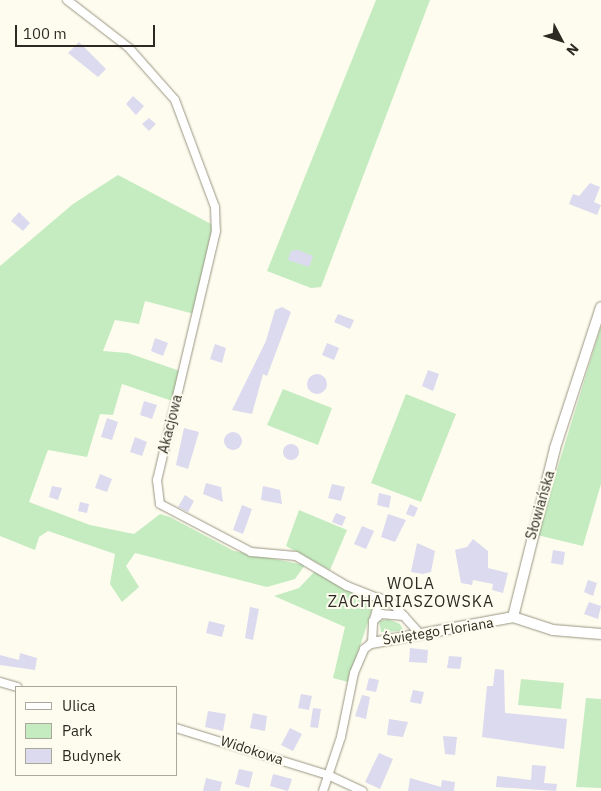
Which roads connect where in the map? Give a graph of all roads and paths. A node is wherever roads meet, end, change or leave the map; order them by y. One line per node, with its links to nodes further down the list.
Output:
1 (67, 0): 3 (street, Akacjowa)
2 (601, 307): 5 (street, Słowiańska)
3 (380, 598): 4 (street, Akacjowa); 6 (street)
4 (404, 616): 6 (street); 7 (street, Akacjowa)
5 (513, 617): 7 (street, Świętego Floriana); 8 (street)
6 (373, 622): 9 (street)
7 (418, 632): 9 (street, Świętego Floriana)
8 (601, 634)
9 (372, 643): 13 (street, Świętego Floriana)
10 (0, 682): 11 (street)
11 (15, 686)
12 (178, 729): 13 (street, Widokowa)
13 (328, 775): 14 (street, Świętego Floriana); 15 (street, Widokowa)
14 (323, 791)
15 (362, 791)

